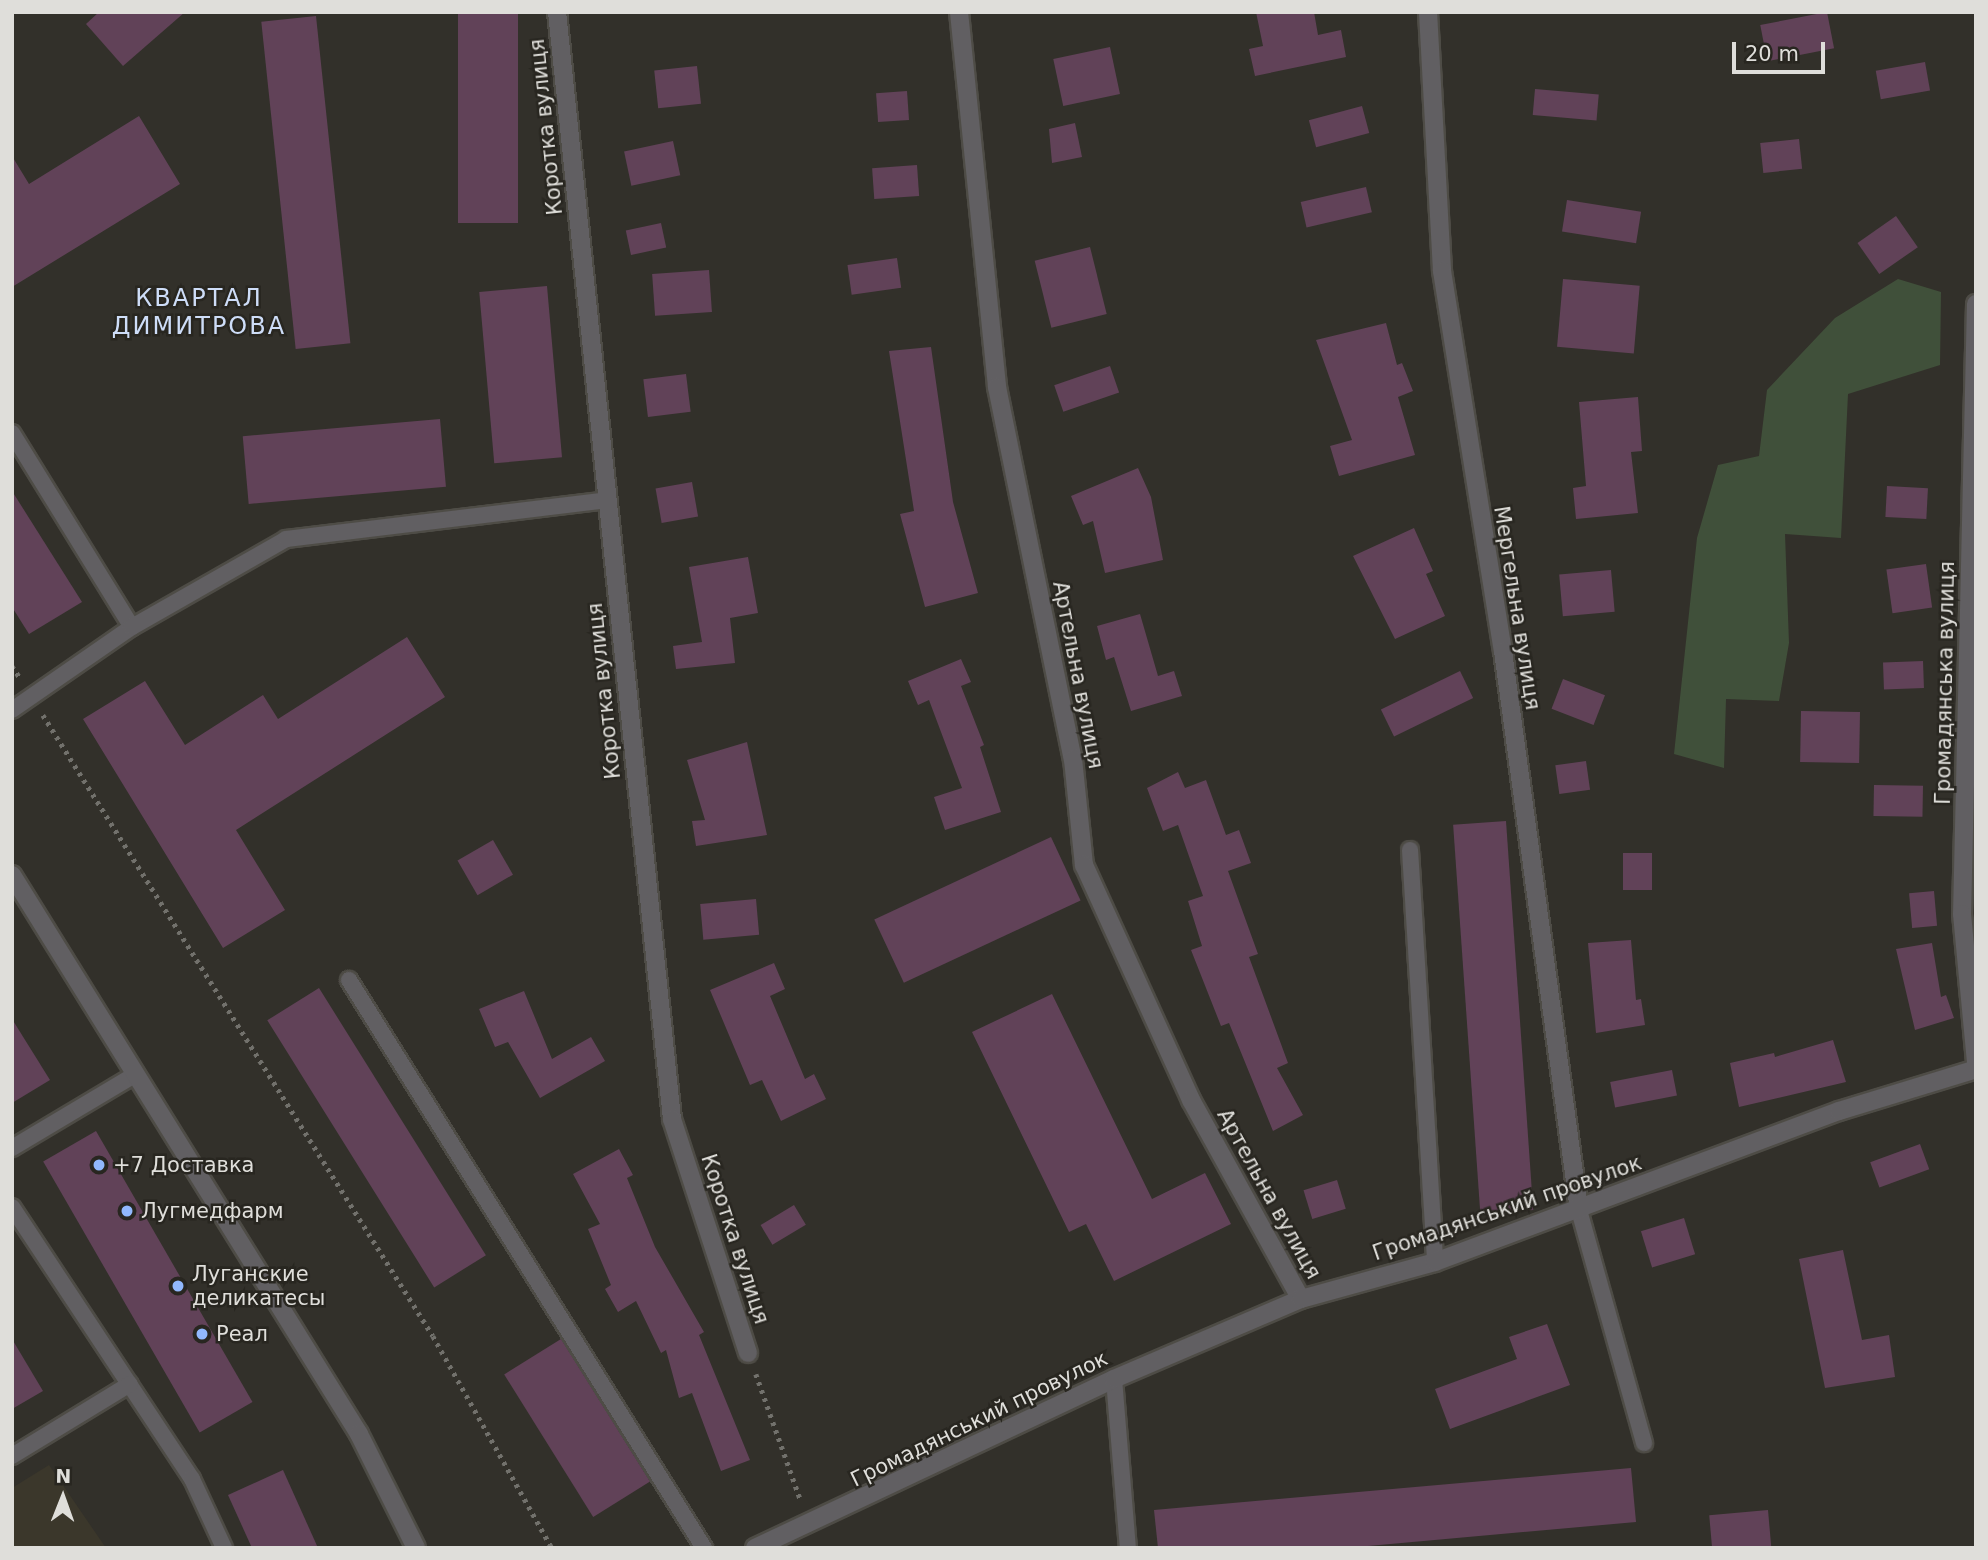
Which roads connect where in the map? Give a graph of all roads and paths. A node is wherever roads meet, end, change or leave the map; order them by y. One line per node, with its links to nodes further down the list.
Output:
1 (557, 12): 6 (street, Коротка вулиця)
2 (959, 12): 22 (street, Артельна вулиця)
3 (1428, 12): 20 (street, Мергельна вулиця)
4 (1976, 304): 13 (street, Громадянська вулиця)
5 (12, 433): 7 (lane)
6 (607, 500): 7 (lane); 23 (street, Коротка вулиця)
7 (132, 627): 9 (lane)
8 (12, 666): 9 (path)
9 (32, 696): 10 (lane); 31 (path)
10 (12, 710)
11 (1409, 850): 21 (lane)
12 (12, 875): 17 (street)
13 (1972, 976): 15 (street, Громадянська вулиця)
14 (349, 981): 32 (lane)
15 (1976, 1063)
16 (1976, 1069): 20 (street, Громадянський провулок)
17 (136, 1074): 18 (lane); 30 (street)
18 (12, 1148)
19 (12, 1207): 25 (lane)
20 (1579, 1210): 21 (street, Громадянський провулок); 26 (lane)
21 (1435, 1262): 22 (street, Громадянський провулок)
22 (1301, 1299): 24 (street, Громадянський провулок)
23 (748, 1353): 28 (path)
24 (1114, 1379): 28 (street, Громадянський провулок); 34 (lane)
25 (130, 1384): 27 (lane); 29 (lane)
26 (1644, 1443)
27 (12, 1456)
28 (809, 1526): 33 (street, Громадянський провулок)
29 (224, 1548)
30 (416, 1548)
31 (552, 1548)
32 (704, 1548)
33 (755, 1548)
34 (1128, 1548)

